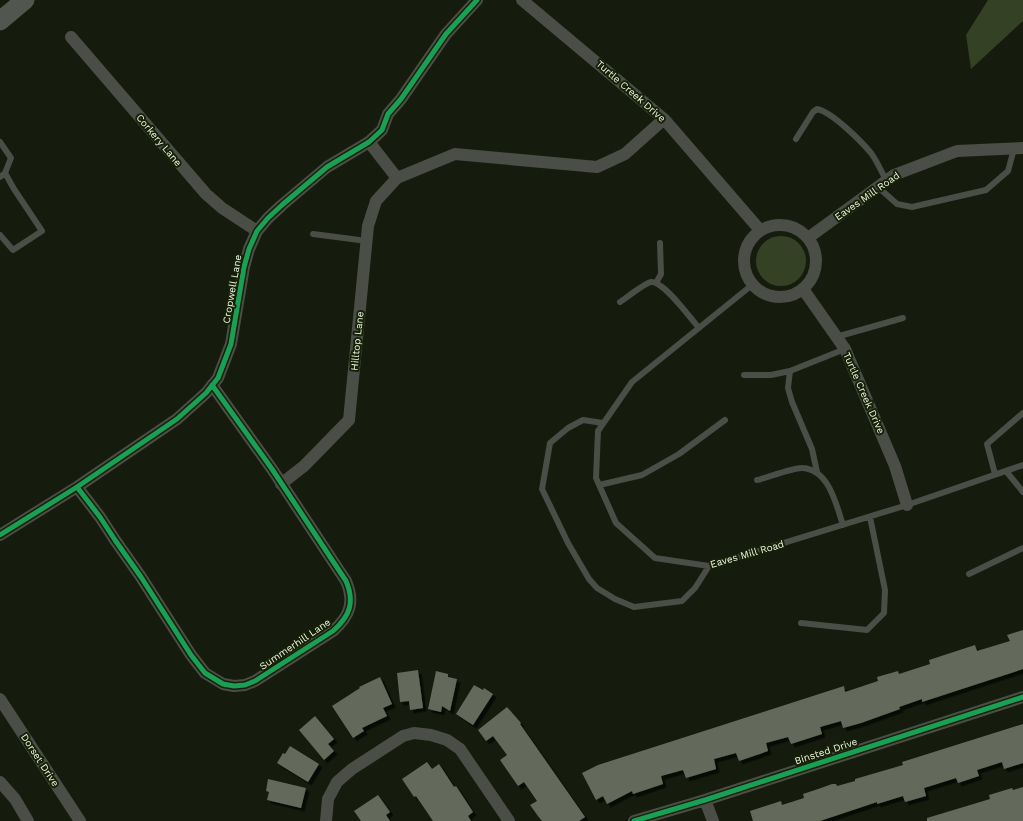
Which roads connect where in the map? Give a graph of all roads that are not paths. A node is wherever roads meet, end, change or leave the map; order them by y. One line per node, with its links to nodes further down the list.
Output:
1 (24, 0): 4 (main road)
2 (477, 0): 9 (street, Cropwell Lane)
3 (522, 0): 6 (street, Turtle Creek Drive)
4 (1, 18)
5 (71, 38): 15 (street, Corkery Lane)
6 (664, 119): 12 (street, Hilltop Lane); 14 (street, Turtle Creek Drive)
7 (796, 140): 13 (lane)
8 (0, 142): 11 (lane)
9 (370, 142): 12 (street); 15 (street, Cropwell Lane)
10 (1019, 148): 13 (street, Eaves Mill Road); 13 (lane)
11 (2, 175): 17 (lane)
12 (397, 178): 19 (street, Hilltop Lane)
13 (882, 184): 18 (street, Eaves Mill Road)
14 (760, 230): 18 (street); 22 (street)
15 (257, 231): 31 (street, Cropwell Lane)
16 (313, 234): 19 (lane)
17 (0, 235)
18 (808, 238): 23 (street)
19 (367, 241): 40 (street, Hilltop Lane)
20 (660, 243): 21 (lane)
21 (656, 283): 24 (lane); 26 (lane)
22 (752, 285): 23 (street); 26 (lane, Eaves Mill Road)
23 (803, 289): 27 (street, Turtle Creek Drive)
24 (620, 302)
25 (903, 318): 27 (lane)
26 (699, 328): 34 (lane, Eaves Mill Road)
27 (836, 337): 28 (street, Turtle Creek Drive)
28 (845, 349): 29 (lane); 44 (street, Turtle Creek Drive)
29 (790, 371): 30 (lane); 37 (lane)
30 (744, 375)
31 (212, 385): 40 (street, Summerhill Lane); 42 (street, Cropwell Lane)
32 (1023, 413): 38 (lane)
33 (725, 420): 41 (lane)
34 (603, 423): 41 (lane, Eaves Mill Road); 49 (lane)
35 (1023, 465): 36 (lane, Eaves Mill Road)
36 (1006, 471): 38 (lane, Eaves Mill Road); 43 (lane)
37 (817, 472): 39 (lane); 46 (lane)
38 (995, 474): 44 (lane, Eaves Mill Road)
39 (758, 480)
40 (282, 484): 42 (street, Summerhill Lane)
41 (599, 485): 49 (lane, Eaves Mill Road)
42 (77, 487): 47 (street, Cropwell Lane)
43 (1023, 492)
44 (908, 505): 45 (lane, Eaves Mill Road)
45 (870, 517): 46 (lane, Eaves Mill Road); 51 (lane)
46 (843, 525): 49 (lane, Eaves Mill Road)
47 (0, 536)
48 (1023, 548): 50 (lane)
49 (709, 566)
50 (969, 574)
51 (801, 623)
52 (1023, 697): 55 (street, Binsted Drive)
53 (0, 699): 57 (street, Dorset Drive)
54 (0, 782): 56 (street)
55 (705, 800): 60 (street, Binsted Drive); 61 (street)
56 (28, 821)
57 (80, 821)
58 (326, 821): 59 (street)
59 (509, 821)
60 (634, 821)
61 (714, 821)

